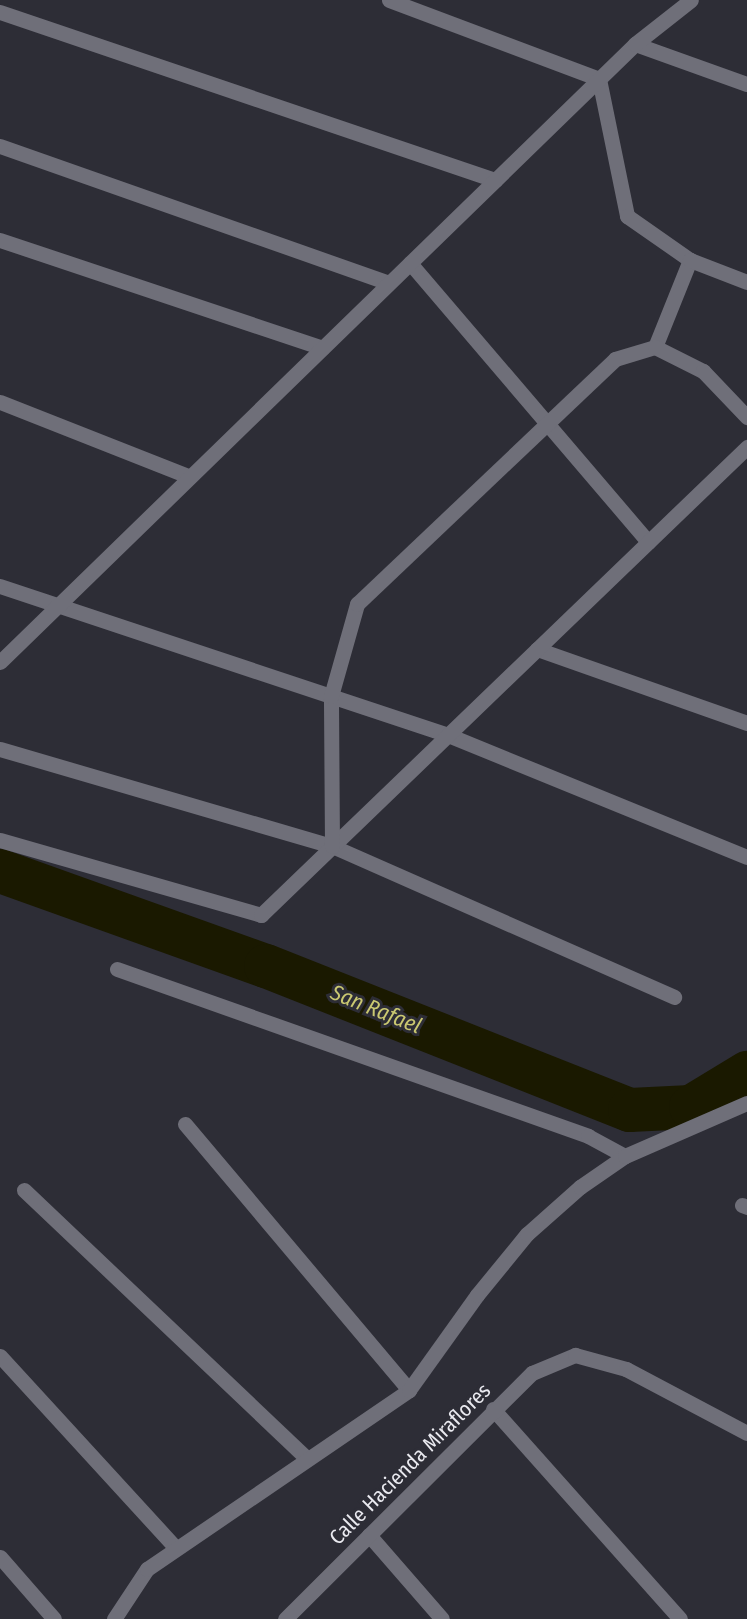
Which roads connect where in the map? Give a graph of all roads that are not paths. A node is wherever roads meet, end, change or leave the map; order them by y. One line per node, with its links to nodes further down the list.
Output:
1 (389, 0): 5 (street)
2 (691, 0): 4 (street)
3 (0, 12): 8 (street)
4 (635, 44): 5 (street); 6 (street)
5 (598, 79): 8 (street); 10 (street)
6 (747, 84)
7 (0, 146): 13 (street)
8 (495, 180): 11 (street)
9 (0, 240): 15 (street)
10 (690, 260): 12 (street); 14 (street)
11 (410, 263): 13 (street); 18 (street)
12 (747, 282)
13 (389, 284): 15 (street)
14 (655, 347): 17 (street); 18 (street)
15 (322, 348): 20 (street)
16 (0, 402): 20 (street)
17 (747, 417)
18 (547, 424): 21 (street); 26 (street)
19 (746, 449): 21 (street)
20 (190, 477): 23 (street)
21 (648, 542): 24 (street)
22 (0, 586): 23 (street)
23 (58, 605): 25 (street); 26 (street)
24 (537, 650): 27 (street); 28 (street)
25 (0, 662)
26 (331, 696): 28 (street); 31 (street)
27 (747, 723)
28 (448, 735): 31 (street); 32 (street)
29 (0, 749): 31 (street)
30 (0, 840): 31 (street)
31 (332, 846): 34 (street)
32 (747, 857)
33 (117, 969): 37 (street)
34 (674, 998)
35 (747, 1104): 37 (street)
36 (185, 1125): 40 (street)
37 (625, 1156): 40 (street)
38 (24, 1190): 43 (street)
39 (0, 1356): 45 (street)
40 (409, 1390): 43 (street)
41 (494, 1409): 42 (street, Calle Hacienda Miraflores); 44 (street, Calle Hacienda Miraflores); 51 (street)
42 (747, 1433)
43 (307, 1459): 45 (street)
44 (369, 1535): 49 (street, Calle Hacienda Miraflores); 50 (street)
45 (176, 1548): 48 (street)
46 (0, 1557): 47 (street)
47 (54, 1619)
48 (114, 1619)
49 (285, 1619)
50 (442, 1619)
51 (680, 1619)

